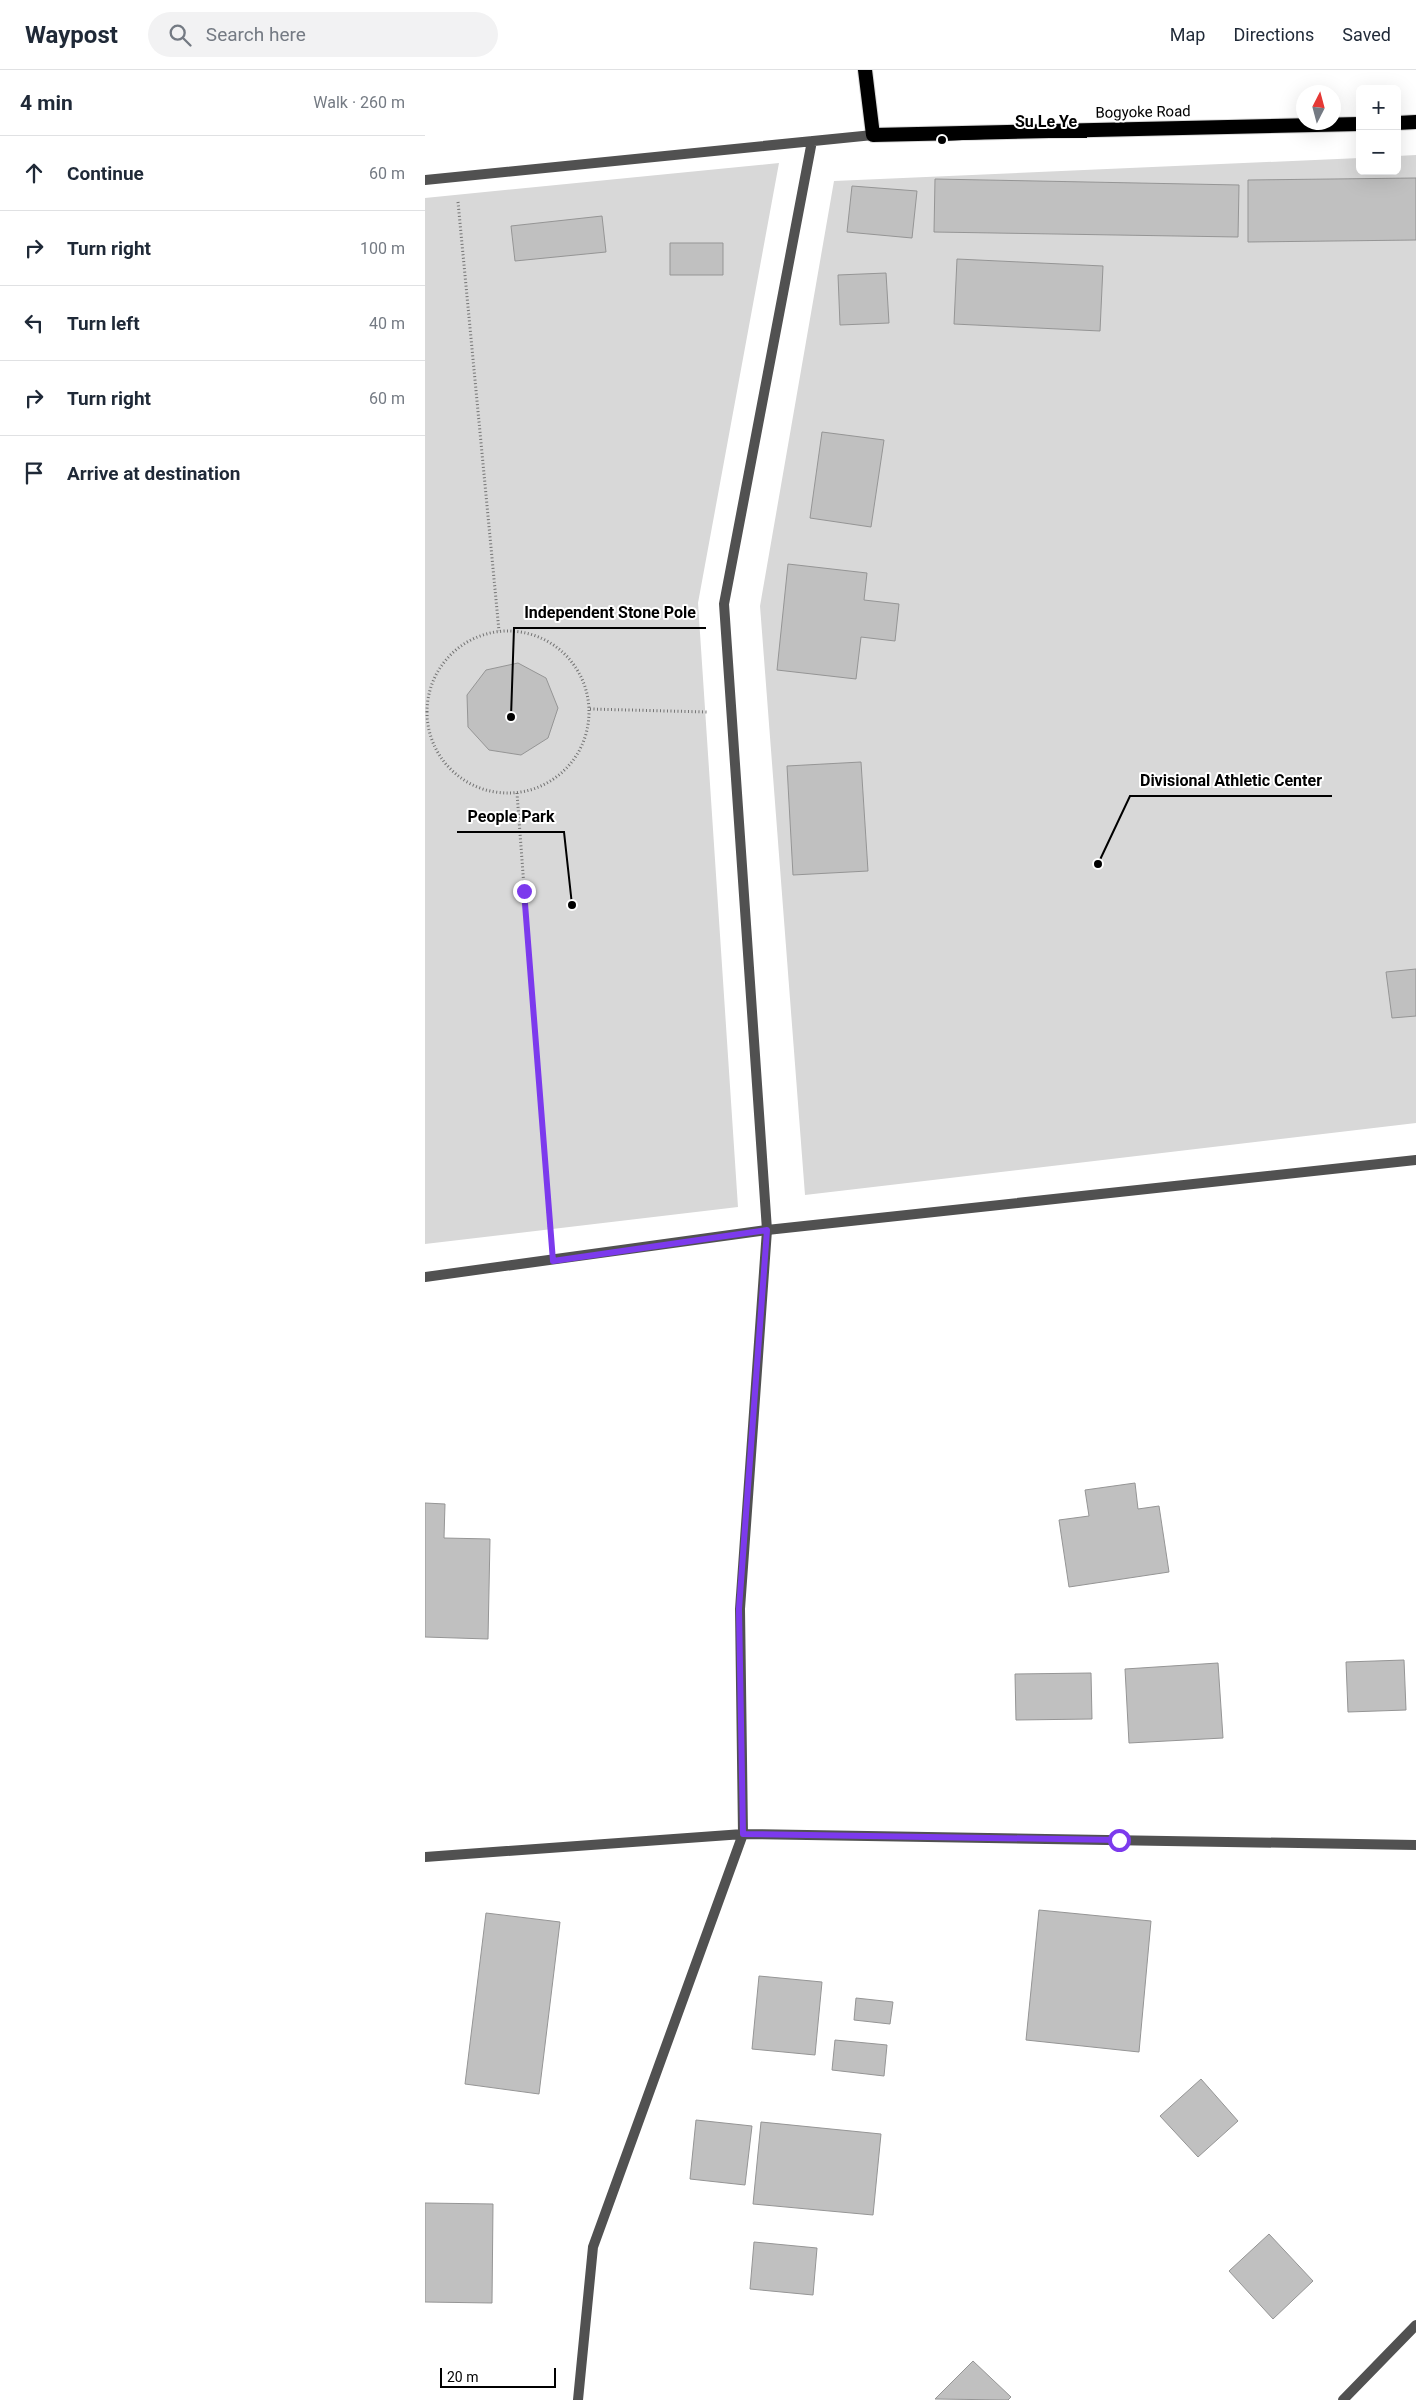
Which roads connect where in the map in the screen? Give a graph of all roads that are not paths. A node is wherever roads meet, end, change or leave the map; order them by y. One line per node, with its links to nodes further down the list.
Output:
1 (865, 70): 5 (highway)
2 (1416, 122): 3 (highway)
3 (1401, 123)
4 (1356, 124): 5 (highway, Bogyoke Road)
5 (873, 135): 6 (street)
6 (811, 141): 7 (street); 9 (street)
7 (425, 180)
8 (1416, 1160): 9 (street)
9 (767, 1230): 10 (street); 11 (street)
10 (425, 1277)
11 (743, 1834): 12 (street); 13 (street); 15 (street)
12 (1416, 1845)
13 (425, 1857)
14 (1416, 2325): 16 (street)
15 (578, 2400)
16 (1343, 2400)

